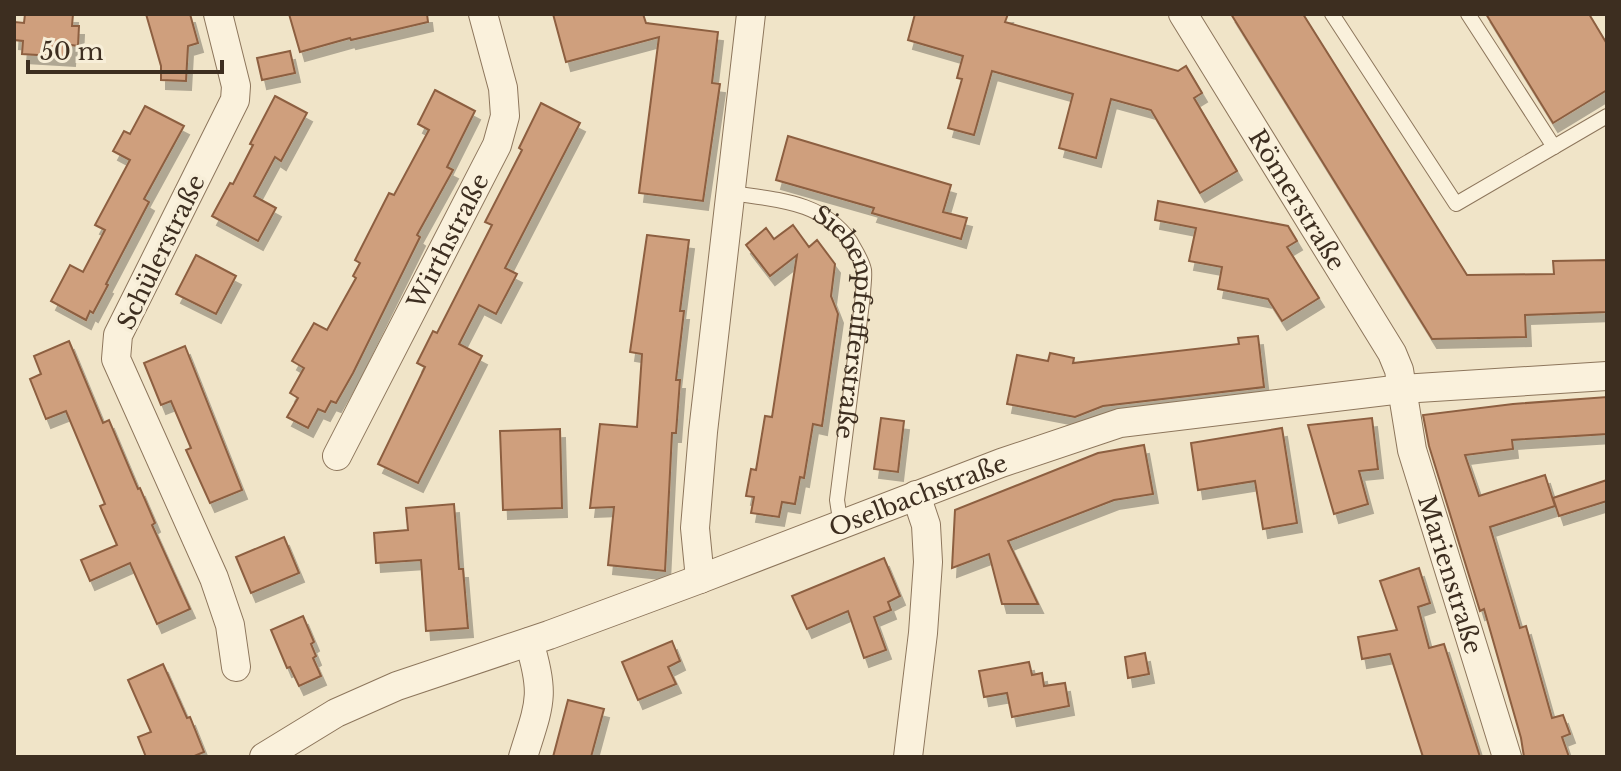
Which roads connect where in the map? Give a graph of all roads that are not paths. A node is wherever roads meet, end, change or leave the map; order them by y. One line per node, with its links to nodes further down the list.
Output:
1 (218, 14): 17 (street, Schülerstraße)
2 (483, 14): 12 (street, Wirthstraße)
3 (751, 14): 9 (street)
4 (1183, 14): 11 (street, Römerstraße)
5 (1332, 14): 8 (lane)
6 (1468, 14): 8 (lane)
7 (1607, 116): 8 (lane)
8 (1554, 147)
9 (732, 193): 14 (lane, Siebenpfeifferstraße); 15 (street)
10 (1607, 376): 11 (street, Oselbachstraße)
11 (1402, 389): 13 (street, Oselbachstraße); 21 (street, Marienstraße)
12 (337, 456)
13 (916, 495): 14 (street, Oselbachstraße); 20 (street)
14 (841, 526): 15 (street, Oselbachstraße)
15 (700, 579): 16 (street, Oselbachstraße)
16 (529, 642): 18 (street, Oselbachstraße); 19 (street)
17 (236, 667)
18 (264, 757)
19 (523, 757)
20 (908, 757)
21 (1507, 757)

